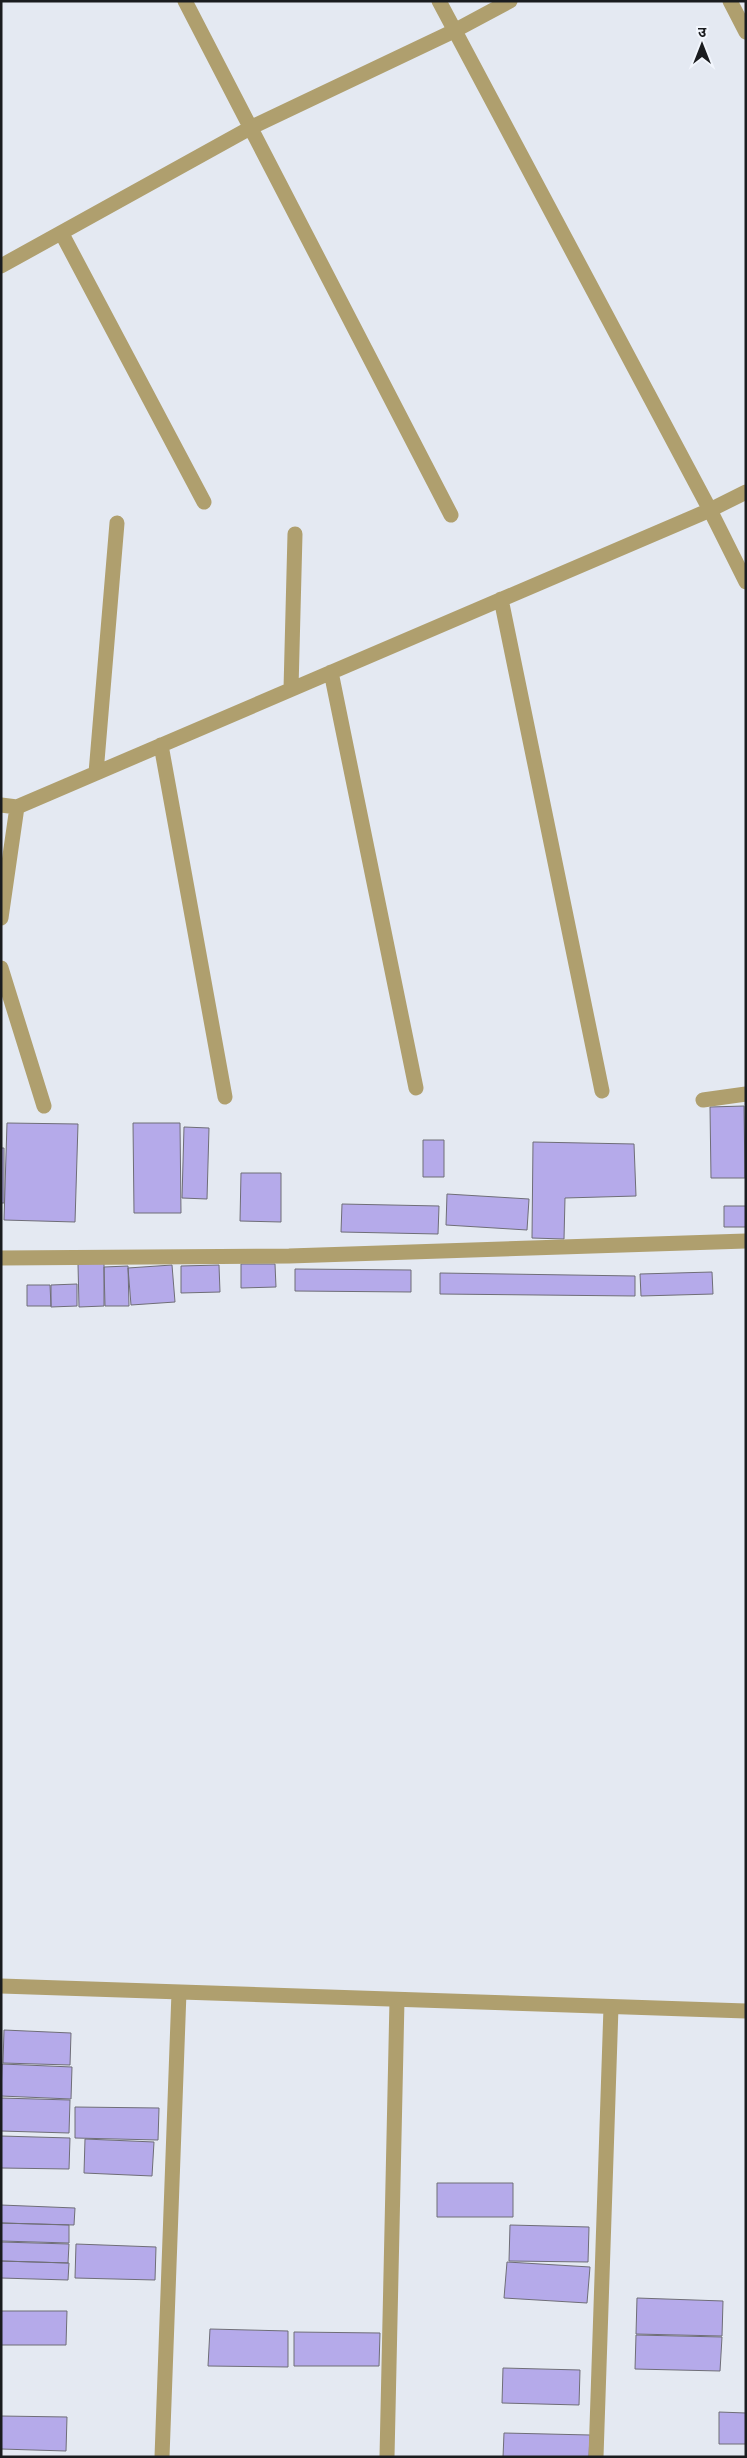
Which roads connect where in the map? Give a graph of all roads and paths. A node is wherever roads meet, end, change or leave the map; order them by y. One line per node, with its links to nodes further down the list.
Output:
1 (185, 1): 7 (street)
2 (439, 1): 5 (street)
3 (510, 1): 5 (street)
4 (730, 1): 6 (street)
5 (454, 31): 7 (street); 12 (street)
6 (746, 32)
7 (252, 127): 8 (street); 13 (street)
8 (62, 234): 9 (street); 11 (street)
9 (1, 266)
10 (746, 492): 12 (street)
11 (204, 502)
12 (710, 510): 16 (street); 17 (street)
13 (452, 515)
14 (117, 523): 21 (street)
15 (296, 534): 19 (street)
16 (746, 582)
17 (502, 599): 18 (street); 27 (street)
18 (331, 672): 19 (street); 26 (street)
19 (291, 689): 20 (street)
20 (161, 745): 21 (street); 29 (street)
21 (96, 773): 23 (street)
22 (1, 805): 23 (street)
23 (16, 807): 24 (street)
24 (1, 918)
25 (1, 968): 31 (street)
26 (416, 1088)
27 (602, 1092)
28 (746, 1094): 30 (street)
29 (226, 1097)
30 (703, 1100)
31 (44, 1106)
32 (746, 1241): 33 (street)
33 (1, 1258)
34 (1, 1986): 35 (street)
35 (179, 1992): 36 (street); 39 (street)
36 (397, 2000): 37 (street); 40 (street)
37 (611, 2007): 38 (street); 41 (street)
38 (746, 2011)
39 (162, 2457)
40 (387, 2457)
41 (596, 2457)

